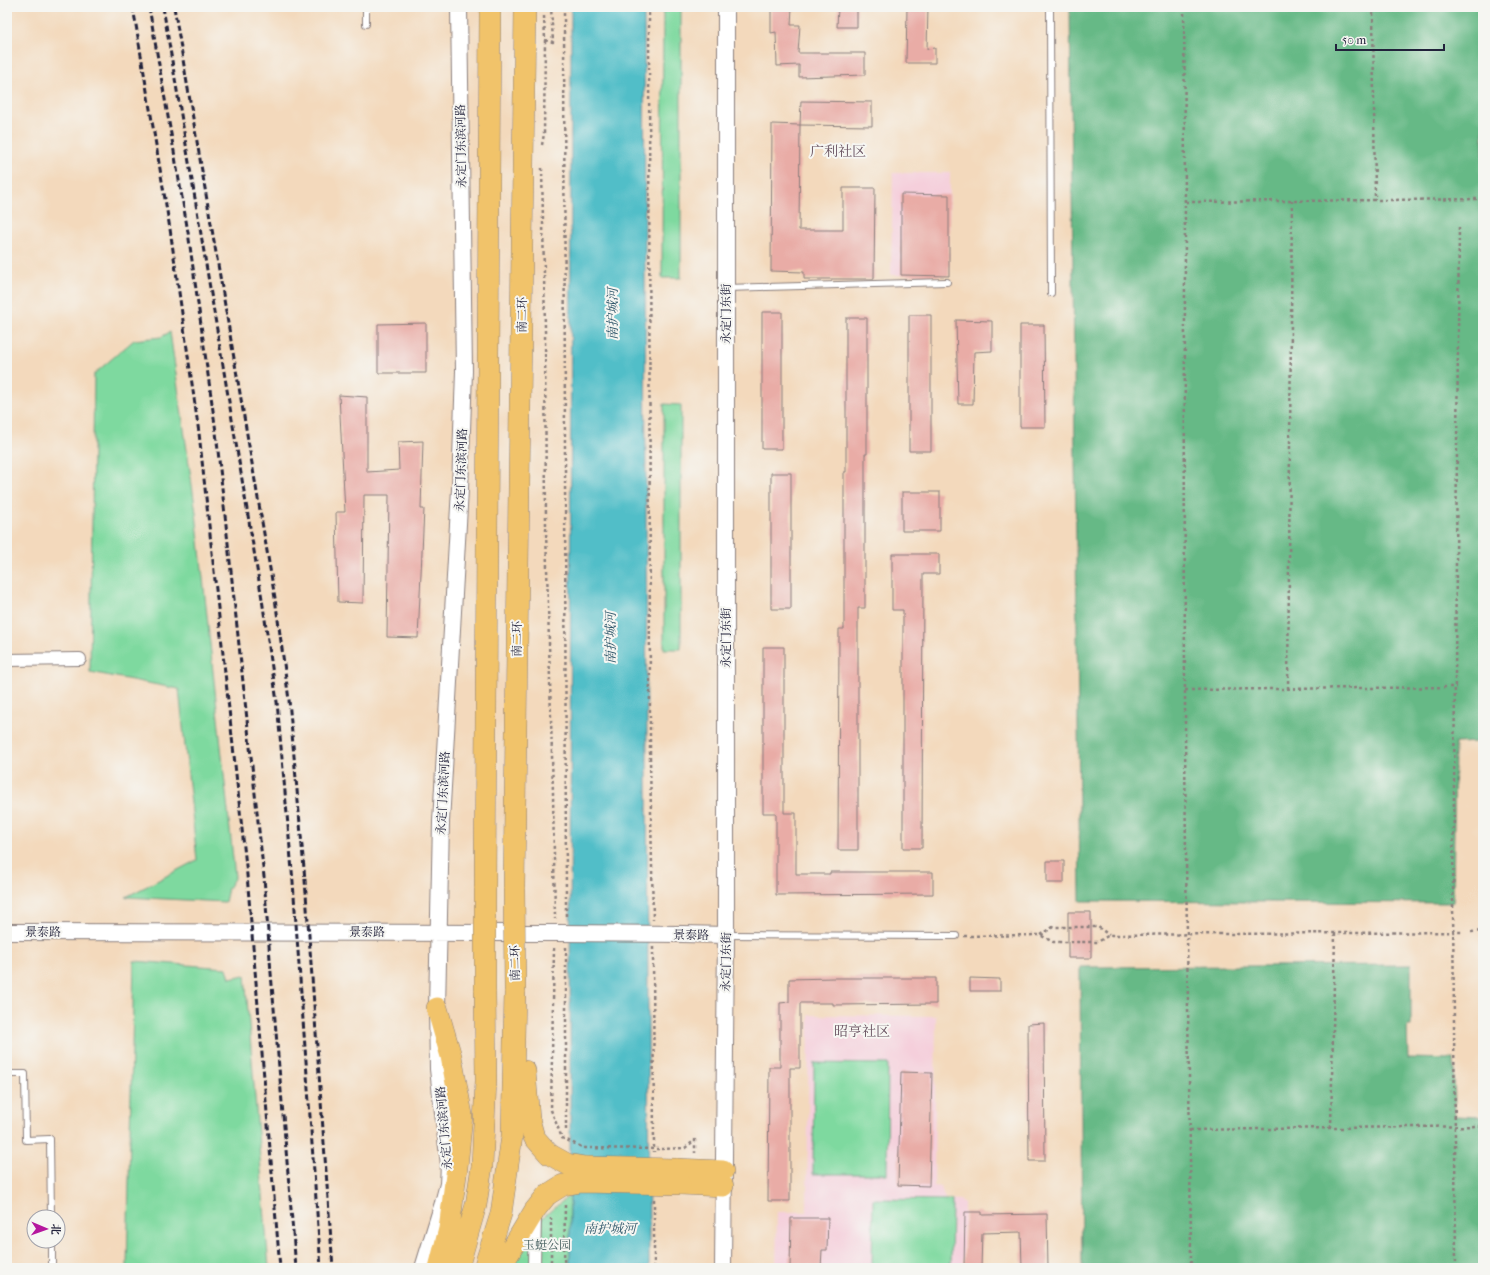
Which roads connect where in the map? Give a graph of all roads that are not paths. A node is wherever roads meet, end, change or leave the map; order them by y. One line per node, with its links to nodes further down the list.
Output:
1 (366, 7): 7 (lane)
2 (459, 7): 14 (street, 永定门东滨河路)
3 (490, 7): 28 (highway, bridge)
4 (726, 7): 9 (street, 永定门东街)
5 (1050, 7): 10 (lane)
6 (534, 10): 17 (highway, 南二环, bridge)
7 (366, 24)
8 (947, 282): 9 (lane)
9 (726, 288): 15 (street, 永定门东街)
10 (1051, 293)
11 (7, 660): 12 (street)
12 (80, 660)
13 (7, 932): 14 (street, 景泰路)
14 (439, 932): 15 (street, 景泰路, bridge); 18 (street, 永定门东滨河路)
15 (726, 935): 16 (lane); 21 (street, 永定门东街)
16 (956, 936)
17 (515, 991): 20 (highway, bridge); 29 (highway, 南二环)
18 (437, 1008): 26 (street, 永定门东滨河路); 27 (highway)
19 (7, 1074): 23 (lane)
20 (678, 1177): 21 (highway); 22 (highway, bridge)
21 (723, 1178): 32 (street, 永定门东街)
22 (549, 1204): 30 (highway); 31 (street)
23 (51, 1209)
24 (52, 1249): 25 (lane)
25 (52, 1268)
26 (423, 1268)
27 (439, 1268)
28 (458, 1268)
29 (484, 1268)
30 (500, 1268)
31 (534, 1268)
32 (723, 1268)

